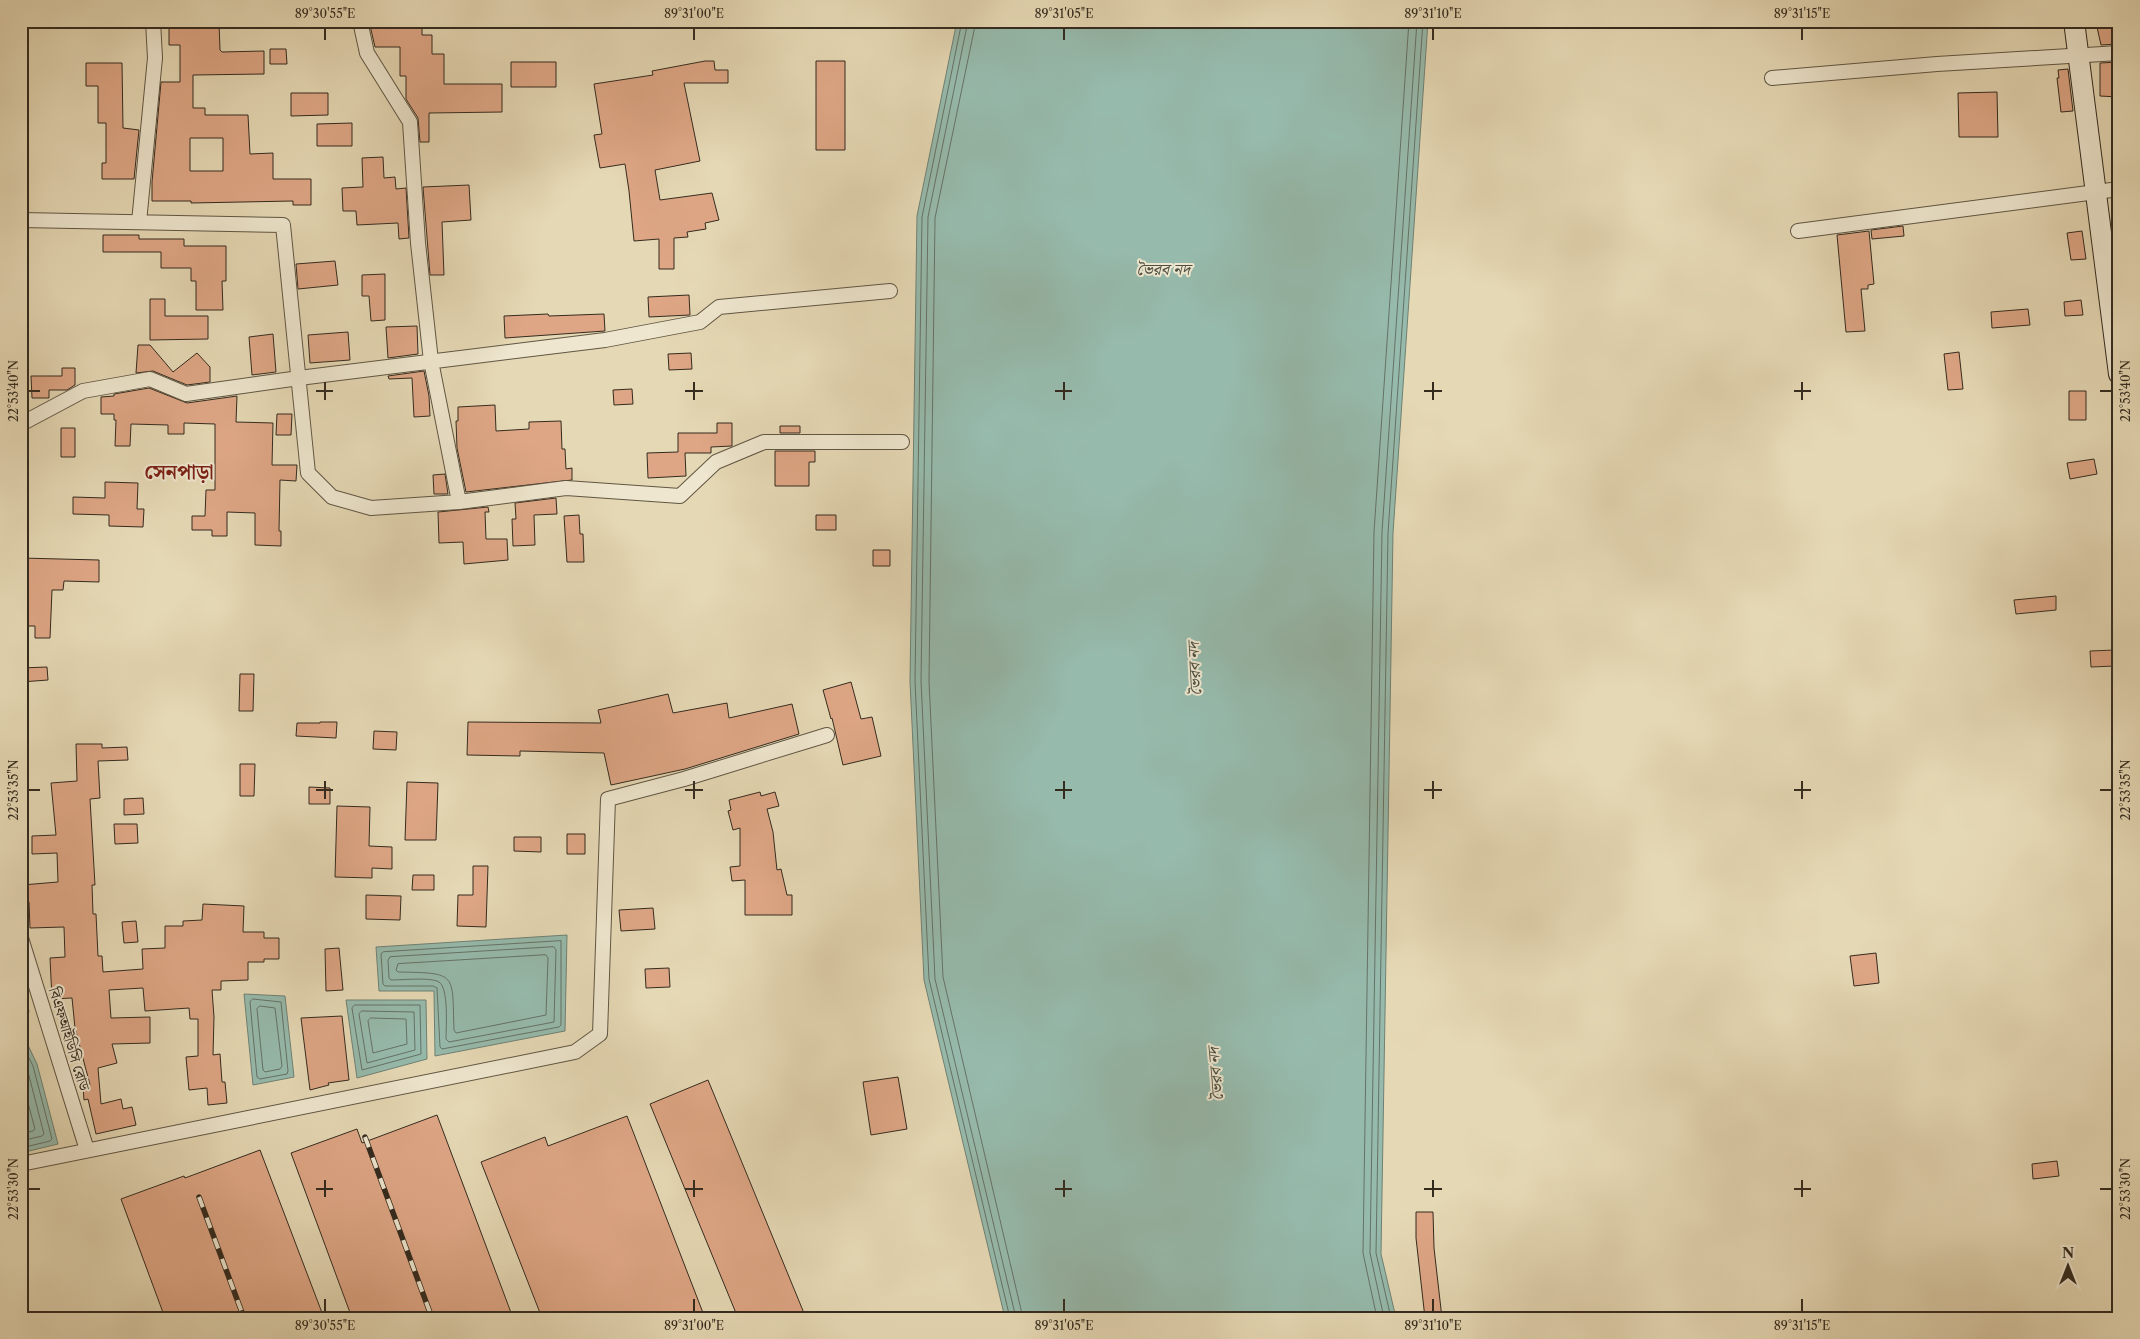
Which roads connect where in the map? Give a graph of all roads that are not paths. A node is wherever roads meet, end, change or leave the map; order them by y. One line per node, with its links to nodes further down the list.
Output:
1 (153, 21): 10 (street)
2 (360, 21): 13 (street)
3 (2074, 21): 5 (main road)
4 (2119, 53): 5 (street)
5 (2078, 55): 6 (street); 8 (main road)
6 (1772, 78)
7 (2119, 189): 8 (street)
8 (2096, 192): 11 (street); 14 (main road)
9 (21, 220): 10 (street)
10 (139, 222): 15 (street)
11 (1798, 231)
12 (890, 292): 13 (street)
13 (431, 361): 15 (street); 18 (street)
14 (2119, 374)
15 (299, 378): 16 (street); 18 (street)
16 (21, 424)
17 (902, 442): 18 (street)
18 (459, 502)
19 (827, 735): 21 (street)
20 (21, 938): 21 (street, বিএফআইডিসি রোড)
21 (87, 1150): 22 (street)
22 (21, 1164)

